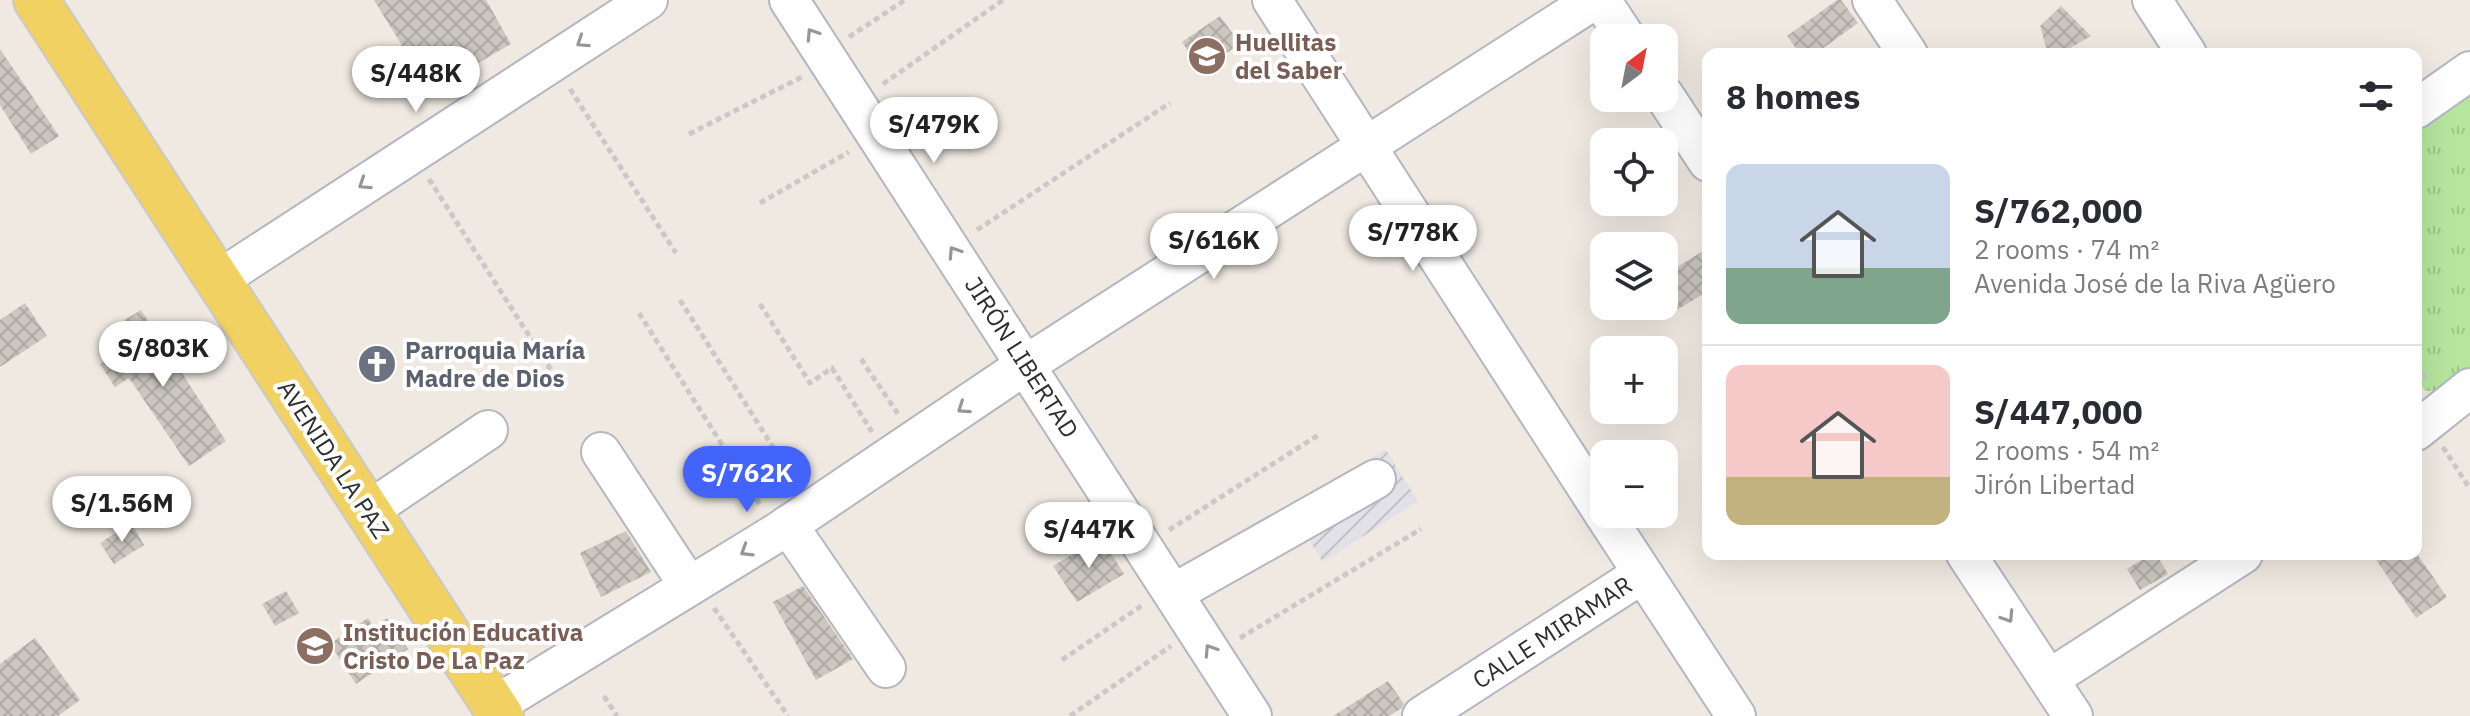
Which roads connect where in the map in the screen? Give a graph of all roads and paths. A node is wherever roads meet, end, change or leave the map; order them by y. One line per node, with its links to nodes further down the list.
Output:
1 (36, 0): 29 (main road, AVENIDA LA PAZ)
2 (648, 0): 15 (street, one-way to 15)
3 (789, 0): 14 (street, JIRÓN LIBERTAD, one-way to 3)
4 (905, 0): 14 (path)
5 (1003, 0): 17 (path)
6 (1272, 0): 23 (street)
7 (1594, 0): 23 (street)
8 (1601, 0): 11 (street)
9 (1872, 0): 12 (street)
10 (2152, 0): 13 (street)
11 (1617, 24)
12 (1904, 48)
13 (2183, 48)
14 (827, 58): 17 (street, JIRÓN LIBERTAD); 21 (path)
15 (553, 61): 24 (street); 28 (path)
16 (2470, 71): 19 (street)
17 (856, 103): 22 (street, JIRÓN LIBERTAD)
18 (1170, 103): 27 (path)
19 (2422, 105)
20 (1675, 112): 25 (street)
21 (689, 134)
22 (878, 136): 26 (path); 27 (street, JIRÓN LIBERTAD)
23 (1368, 145): 34 (street); 45 (street)
24 (413, 153): 29 (street, one-way to 29); 35 (path)
25 (1702, 153)
26 (760, 203)
27 (951, 247): 34 (street, JIRÓN LIBERTAD, one-way to 27)
28 (676, 253)
29 (218, 280): 46 (main road, AVENIDA LA PAZ)
30 (680, 300): 47 (path)
31 (760, 304): 41 (path)
32 (639, 313): 47 (path)
33 (861, 359): 41 (path)
34 (1027, 364): 41 (street, one-way to 41); 50 (street, JIRÓN LIBERTAD)
35 (551, 370)
36 (2470, 388): 37 (street)
37 (2422, 419)
38 (2422, 423): 44 (path)
39 (488, 430): 46 (street)
40 (1320, 434): 50 (path)
41 (902, 448): 47 (street)
42 (601, 452): 54 (street)
43 (1376, 479): 55 (street)
44 (2470, 489)
45 (1590, 492)
46 (368, 511): 61 (main road, AVENIDA LA PAZ)
47 (793, 522): 54 (street, one-way to 54); 58 (street)
48 (1613, 528): 53 (street)
49 (1421, 529): 56 (path)
50 (1144, 547): 55 (street, JIRÓN LIBERTAD)
51 (1970, 560): 59 (street, one-way to 59)
52 (2230, 560): 59 (street)
53 (1642, 574): 66 (street, CALLE MIRAMAR); 67 (street)
54 (693, 584): 61 (street); 63 (path)
55 (1171, 589): 56 (street, JIRÓN LIBERTAD); 57 (path)
56 (1205, 642): 64 (path); 65 (street, JIRÓN LIBERTAD, one-way to 56)
57 (1062, 660)
58 (886, 668)
59 (2049, 679): 68 (street)
60 (604, 696): 62 (path)
61 (497, 711)
62 (617, 716)
63 (788, 716)
64 (1070, 716)
65 (1252, 716)
66 (1422, 716)
67 (1736, 716)
68 (2073, 716)

